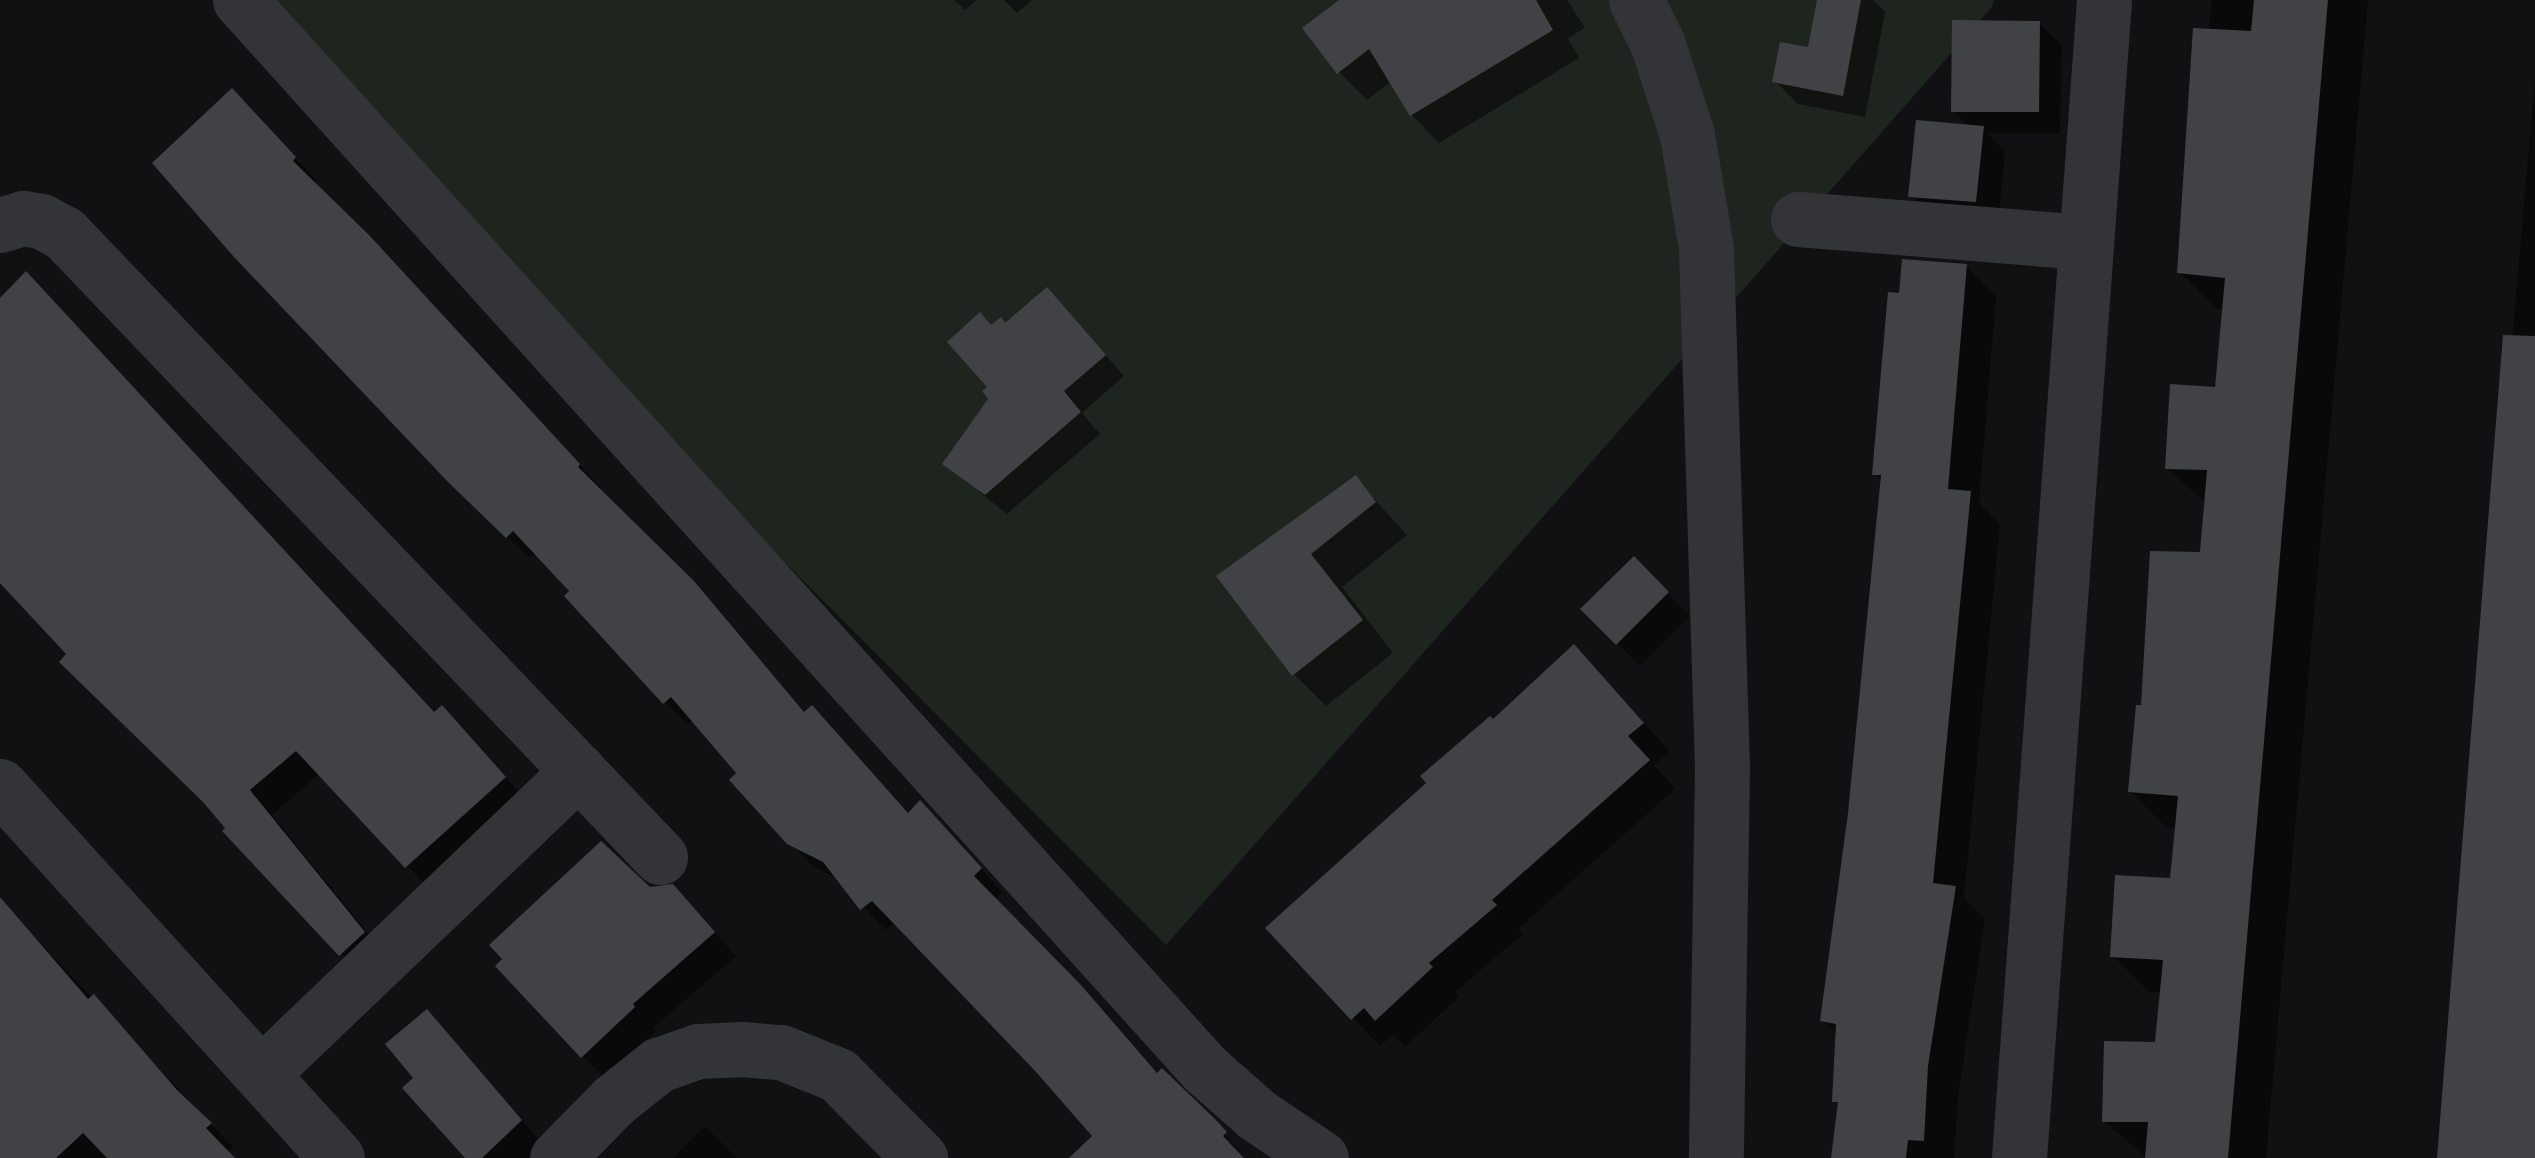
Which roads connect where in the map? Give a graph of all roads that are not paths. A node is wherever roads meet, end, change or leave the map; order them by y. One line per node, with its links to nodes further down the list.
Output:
1 (240, 0): 14 (street)
2 (1636, 0): 15 (street)
3 (2104, 0): 6 (street)
4 (1798, 219): 6 (street)
5 (0, 224): 7 (street)
6 (2084, 242): 16 (street)
7 (578, 771): 9 (street); 10 (street)
8 (0, 786): 10 (street)
9 (660, 857)
10 (262, 1074): 11 (street)
11 (337, 1158)
12 (557, 1158): 13 (street)
13 (920, 1158)
14 (1321, 1158)
15 (1716, 1158)
16 (2018, 1158)

